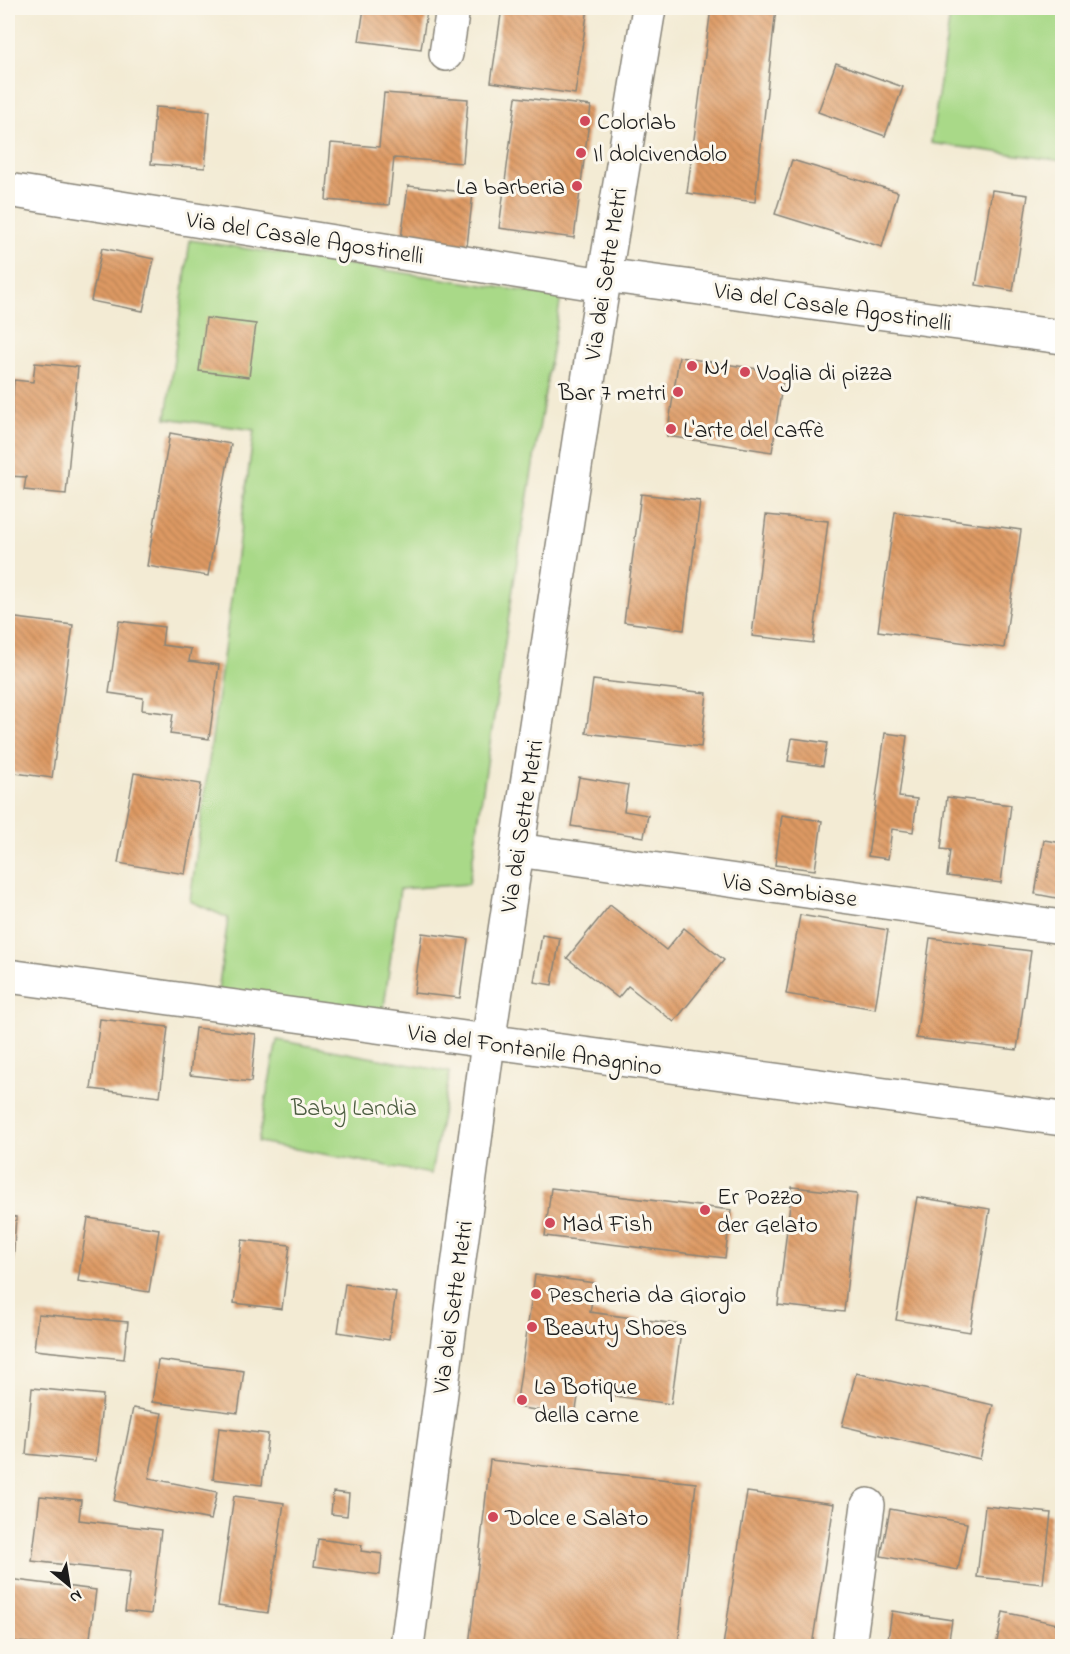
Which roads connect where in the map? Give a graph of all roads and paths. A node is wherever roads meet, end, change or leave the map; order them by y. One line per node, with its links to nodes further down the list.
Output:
1 (453, 8): 3 (street)
2 (649, 8): 5 (street, Via dei Sette Metri)
3 (446, 54)
4 (8, 190): 5 (street, Via del Casale Agostinelli)
5 (603, 280): 6 (street, Via del Casale Agostinelli); 7 (street, Via dei Sette Metri)
6 (1062, 337)
7 (517, 850): 8 (street, Via Sambiase); 10 (street, Via dei Sette Metri)
8 (1062, 927)
9 (8, 976): 10 (street, Via del Fontanile Anagnino)
10 (488, 1043): 11 (street, Via del Fontanile Anagnino); 13 (street, Via dei Sette Metri)
11 (1062, 1119)
12 (868, 1505): 14 (street)
13 (407, 1647)
14 (849, 1647)

